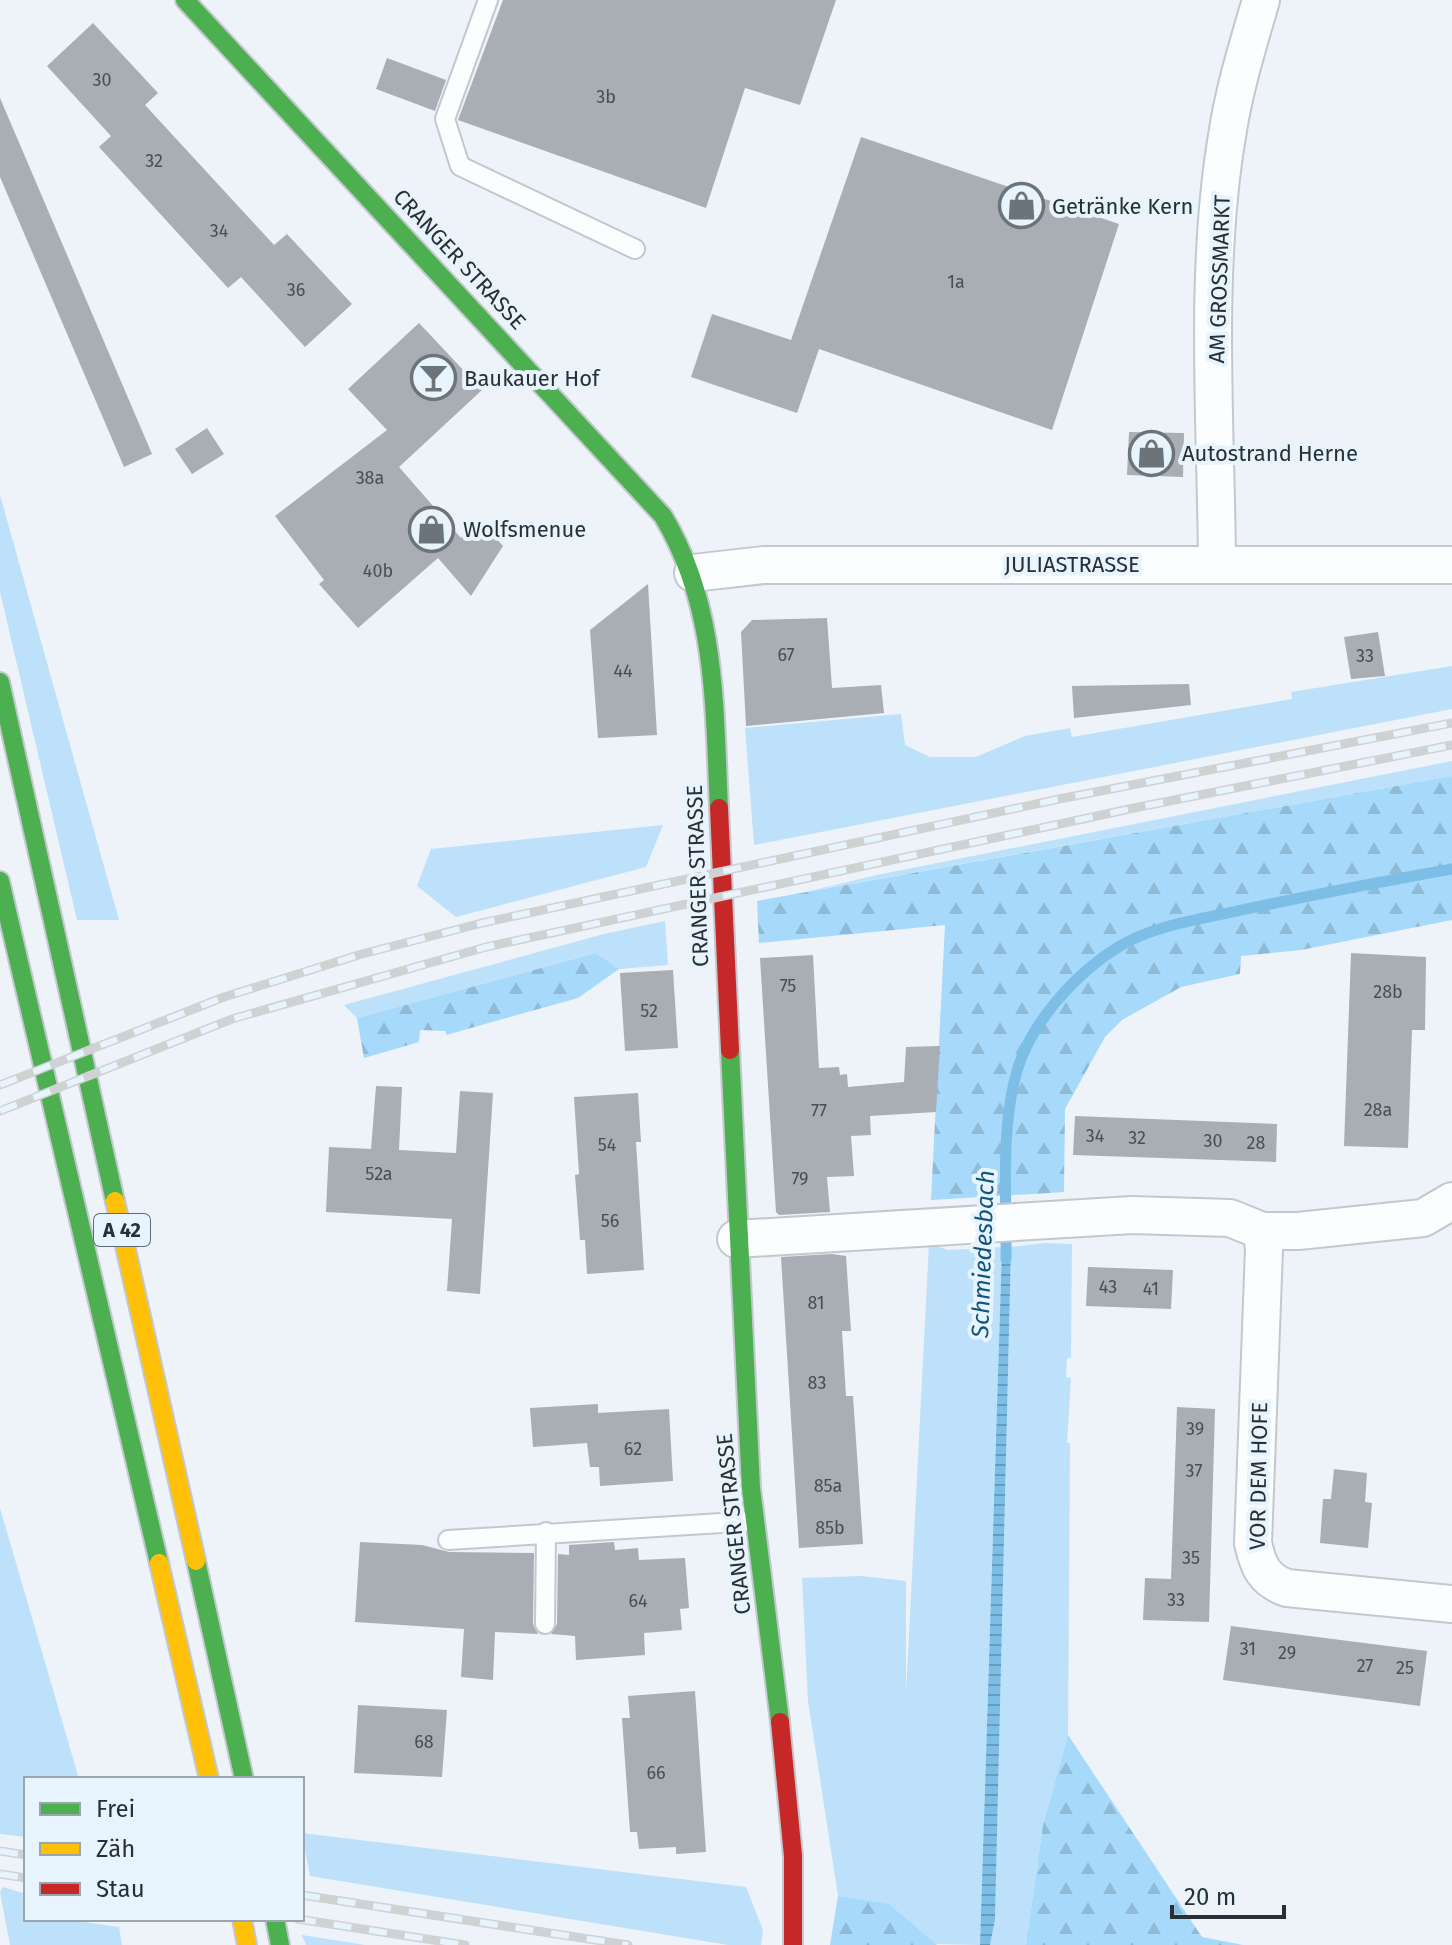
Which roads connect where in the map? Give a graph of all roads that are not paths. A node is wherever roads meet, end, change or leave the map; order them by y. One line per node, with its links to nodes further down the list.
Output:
1 (185, 0): 7 (main road, CRANGER STRASSE)
2 (488, 0): 4 (lane)
3 (1261, 0): 5 (street, AM GROSSMARKT)
4 (635, 249)
5 (1217, 563): 6 (street, JULIASTRASSE); 7 (street, JULIASTRASSE)
6 (1452, 565)
7 (693, 573): 12 (main road, CRANGER STRASSE)
8 (0, 682): 19 (main road, A 42)
9 (0, 881): 18 (main road, A 42)
10 (1452, 1201): 11 (street)
11 (1262, 1231): 12 (street); 16 (street, VOR DEM HOFE)
12 (736, 1239): 13 (main road, CRANGER STRASSE)
13 (754, 1521): 14 (lane); 24 (main road, CRANGER STRASSE)
14 (546, 1532): 15 (lane); 17 (lane)
15 (448, 1540)
16 (1452, 1604)
17 (545, 1624)
18 (209, 1777)
19 (244, 1777)
20 (242, 1921): 22 (main road)
21 (275, 1921): 23 (main road)
22 (247, 1945)
23 (280, 1945)
24 (793, 1945)

